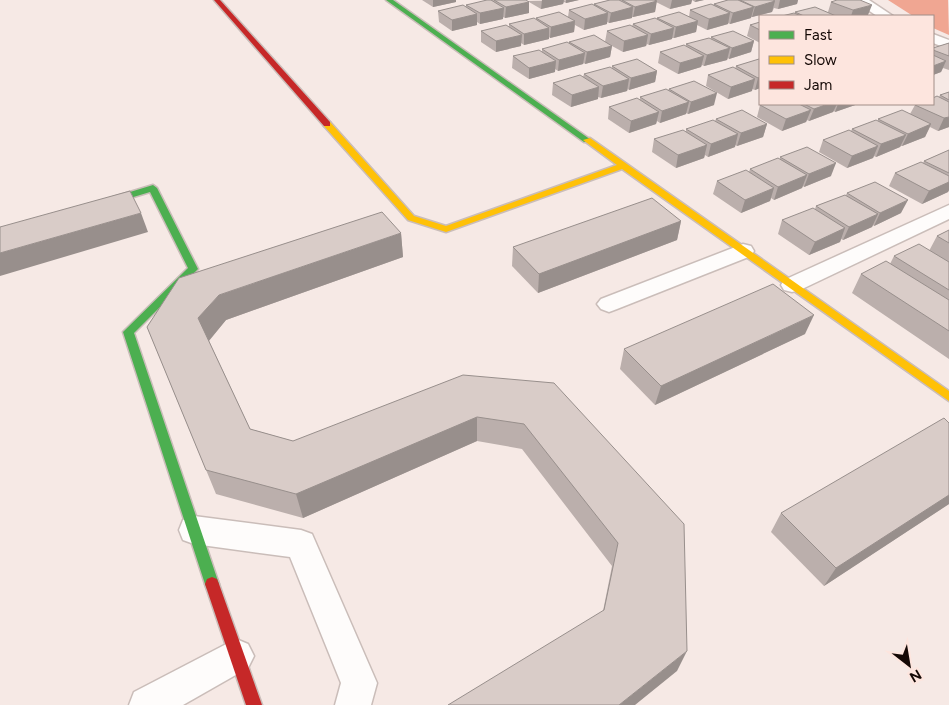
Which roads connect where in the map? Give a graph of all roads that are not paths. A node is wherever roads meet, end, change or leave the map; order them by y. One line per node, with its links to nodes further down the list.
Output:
1 (217, 0): 7 (street)
2 (389, 0): 7 (street)
3 (860, 0): 4 (street)
4 (884, 15)
5 (934, 38): 6 (street)
6 (949, 45)
7 (623, 166): 10 (street)
8 (90, 208): 14 (street)
9 (949, 211): 11 (street)
10 (743, 251): 11 (street); 12 (street)
11 (792, 285): 13 (street)
12 (609, 304)
13 (949, 397)
14 (194, 530): 15 (street); 18 (street)
15 (236, 656): 16 (street); 17 (street)
16 (147, 705)
17 (254, 705)
18 (353, 705)

